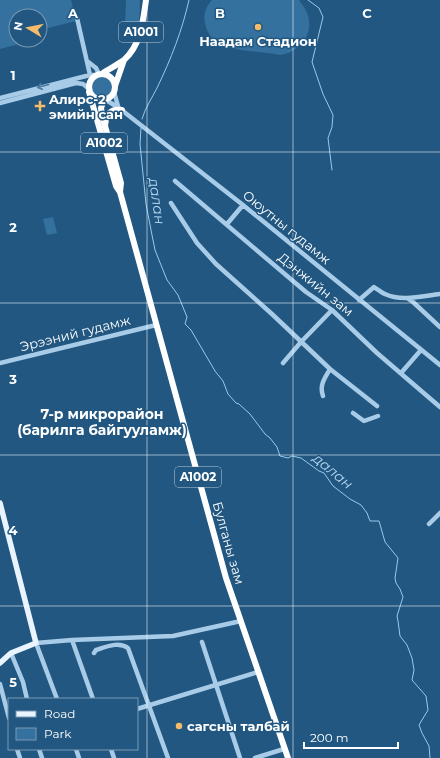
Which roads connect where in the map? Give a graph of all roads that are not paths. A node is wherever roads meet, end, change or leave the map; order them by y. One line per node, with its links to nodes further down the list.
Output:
1 (146, 0): 3 (highway, A1001)
2 (77, 18): 4 (street)
3 (124, 60): 5 (highway, A1001); 6 (highway, A1001)
4 (87, 61): 5 (street); 5 (street)
5 (96, 74): 6 (highway); 7 (highway, A1001); 8 (street, one-way to 8)
6 (115, 89): 9 (highway, A1001); 11 (street)
7 (89, 90): 9 (highway); 10 (street); 14 (highway, Булганы зам / A1002)
8 (0, 98)
9 (105, 100): 11 (street, Оюутны гудамж); 12 (highway, Булганы зам / A1002)
10 (0, 103)
11 (120, 109): 12 (highway); 16 (street, Оюутны гудамж)
12 (105, 127): 14 (highway, Булганы зам / A1002)
13 (175, 181): 17 (street, Дэнжийн зам)
14 (120, 192): 22 (highway, Булганы зам / A1002)
15 (171, 203): 24 (street)
16 (243, 205): 17 (street); 20 (street, Оюутны гудамж)
17 (226, 224): 21 (street, Дэнжийн зам)
18 (440, 294): 19 (street)
19 (407, 298): 20 (street); 23 (street)
20 (360, 300): 25 (street, Оюутны гудамж)
21 (332, 310): 24 (street); 30 (street, Дэнжийн зам)
22 (156, 325): 26 (street, Эрээний гудамж); 40 (highway, Булганы зам / A1002)
23 (440, 326)
24 (301, 342): 27 (street); 29 (street)
25 (421, 350): 28 (street, Оюутны гудамж); 30 (street)
26 (0, 363)
27 (283, 363)
28 (440, 365)
29 (330, 369): 31 (street); 32 (street)
30 (401, 373): 33 (street, Дэнжийн зам)
31 (324, 396)
32 (377, 406)
33 (440, 408)
34 (353, 413): 35 (street)
35 (378, 416)
36 (0, 503): 37 (main road)
37 (1, 512): 43 (main road)
38 (440, 513): 39 (street)
39 (429, 524)
40 (241, 621): 41 (street); 47 (highway, Булганы зам / A1002)
41 (72, 640): 43 (street); 52 (street)
42 (202, 642): 49 (street)
43 (36, 643): 44 (main road); 51 (street)
44 (11, 653): 46 (main road); 50 (street)
45 (94, 653): 53 (street)
46 (0, 663)
47 (258, 672): 49 (street); 56 (highway, Булганы зам / A1002)
48 (0, 684): 55 (street)
49 (216, 686): 53 (street); 58 (street)
50 (27, 698)
51 (57, 698)
52 (93, 698)
53 (149, 706): 54 (street); 57 (street)
54 (138, 709)
55 (8, 714)
56 (284, 749): 59 (street); 60 (highway, Булганы зам / A1002)
57 (168, 758)
58 (240, 758)
59 (255, 758)
60 (288, 758)

